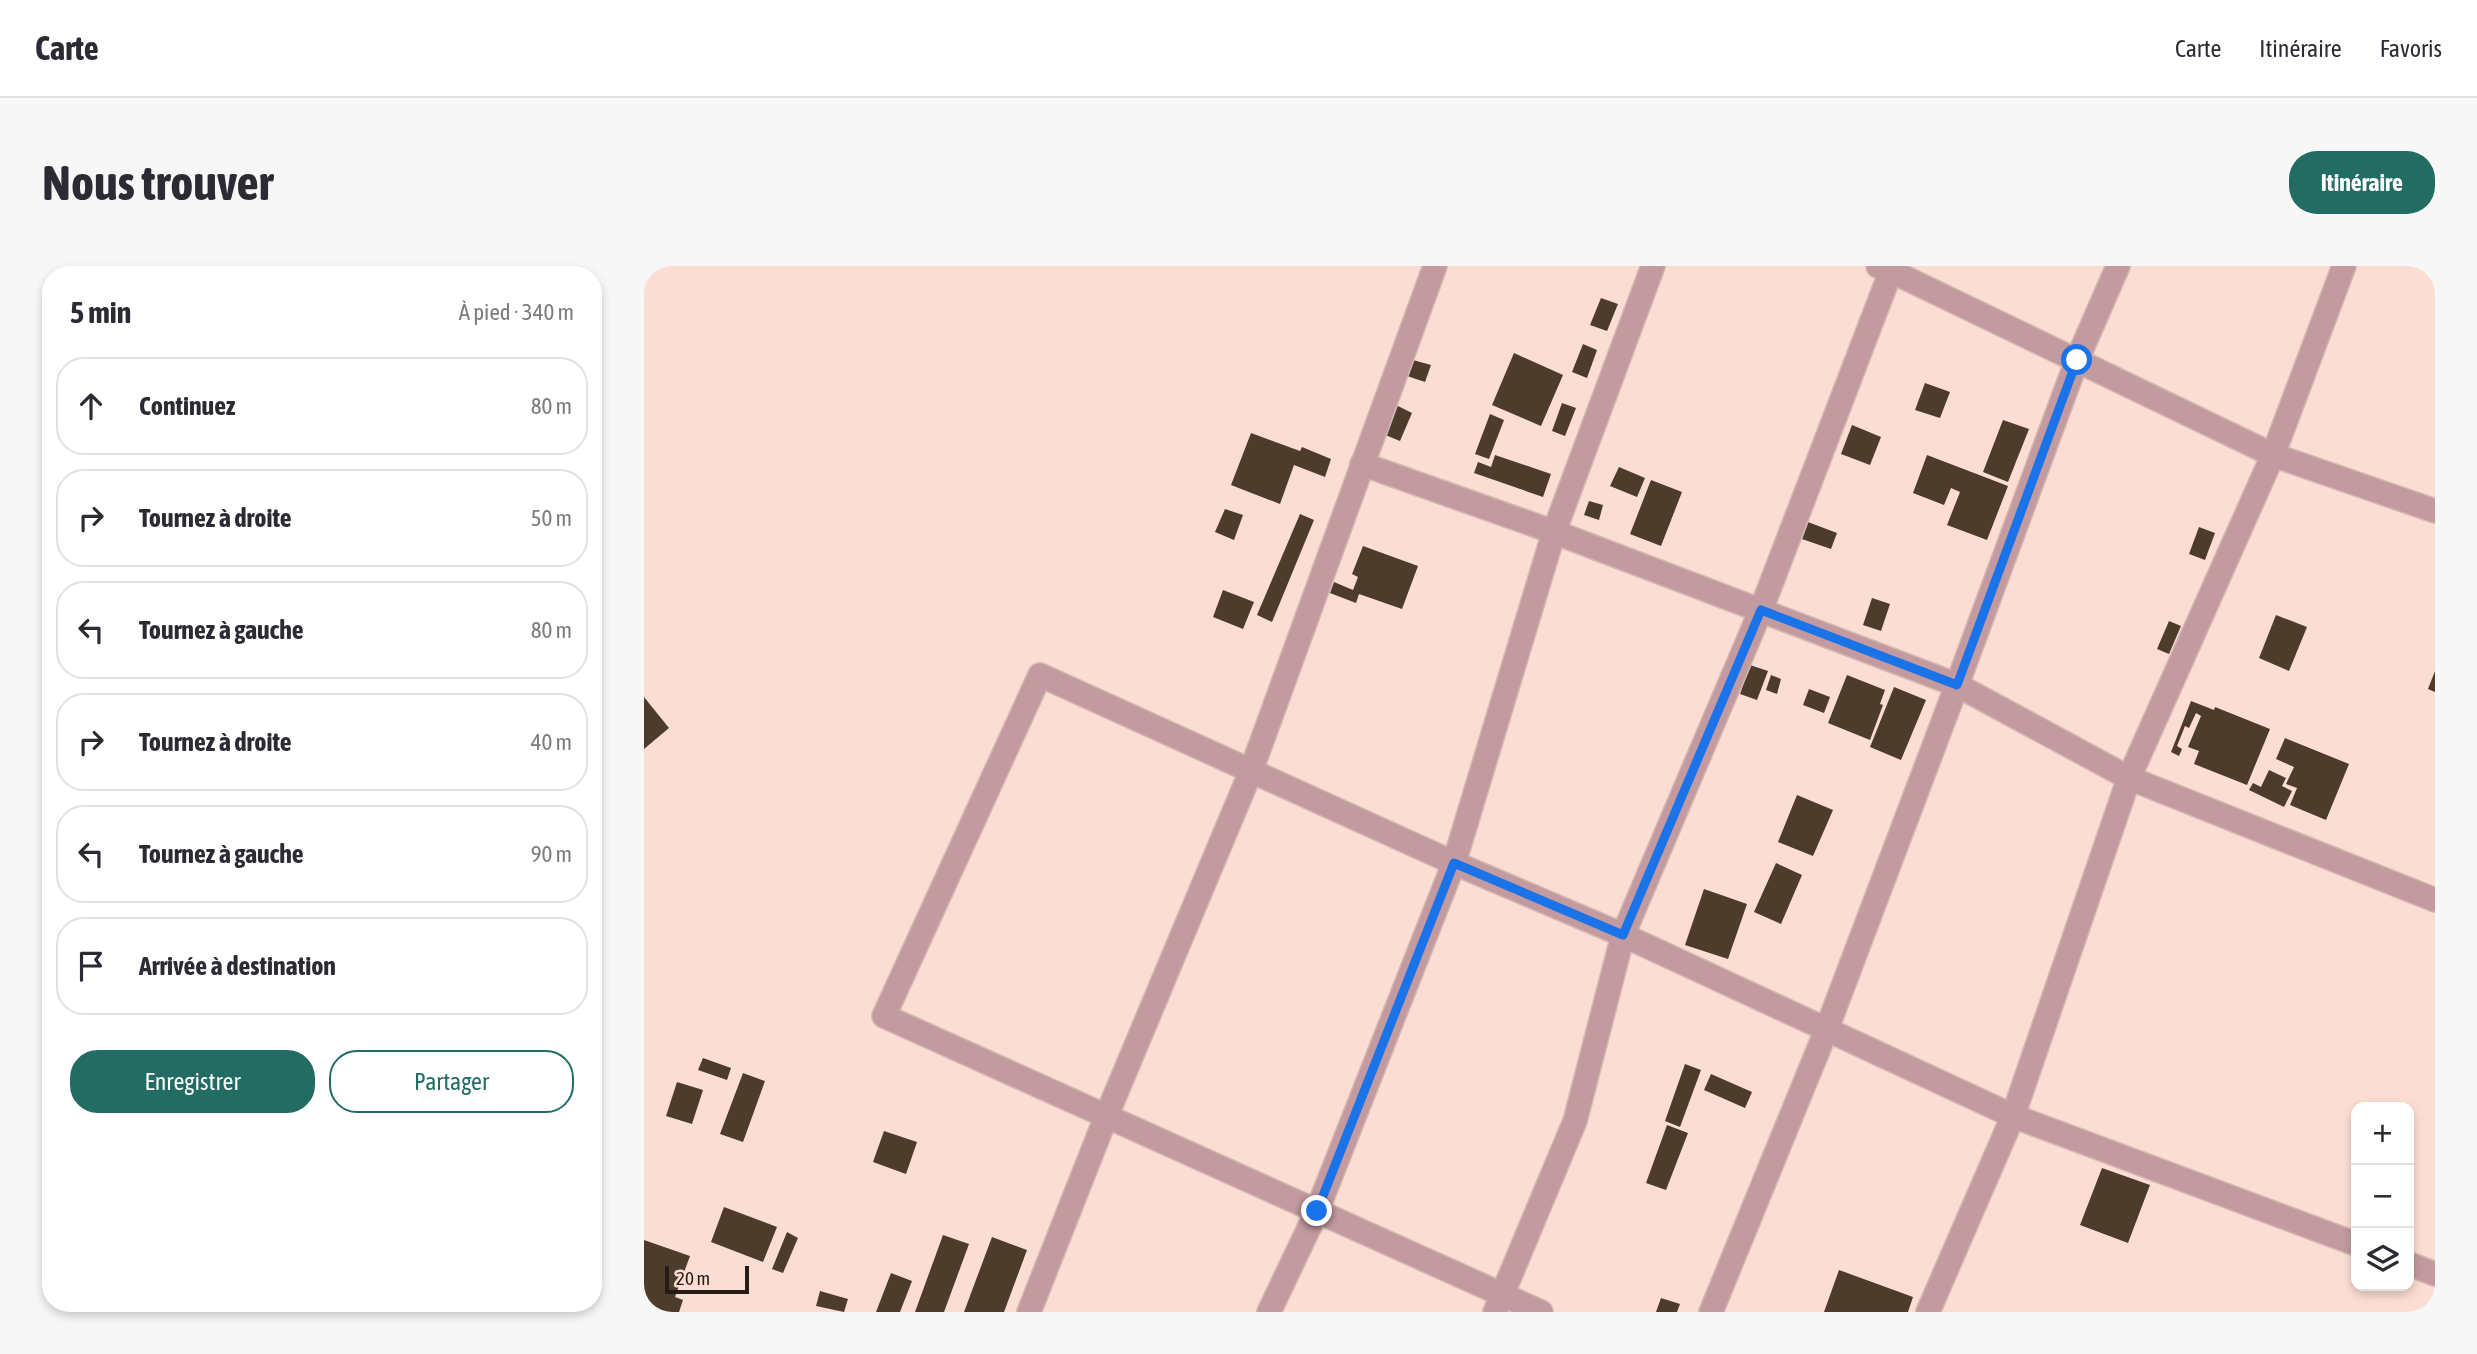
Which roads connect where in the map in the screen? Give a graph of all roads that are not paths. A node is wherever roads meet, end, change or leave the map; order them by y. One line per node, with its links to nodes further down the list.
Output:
1 (1435, 266): 8 (street)
2 (1653, 266): 10 (street)
3 (2118, 266): 6 (street)
4 (2344, 266): 7 (street)
5 (1884, 268): 6 (street); 11 (street)
6 (2077, 360): 7 (street); 12 (street)
7 (2273, 455): 9 (street); 14 (street)
8 (1362, 464): 10 (street); 13 (street)
9 (2435, 511)
10 (1555, 532): 11 (street); 15 (street)
11 (1761, 610): 12 (street); 17 (street)
12 (1957, 685): 14 (street); 18 (street)
13 (1251, 771): 15 (street); 20 (street); 20 (street)
14 (2129, 778): 16 (street); 19 (street)
15 (1454, 863): 17 (street); 21 (street)
16 (2435, 900)
17 (1623, 935): 18 (street); 25 (street)
18 (1826, 1031): 19 (street); 29 (street)
19 (2013, 1116): 22 (street); 30 (street)
20 (1106, 1117): 21 (street); 26 (street)
21 (1317, 1211): 25 (street); 27 (street)
22 (2351, 1242)
23 (2414, 1266): 24 (street)
24 (2435, 1274)
25 (1499, 1303): 28 (street)
26 (1029, 1312)
27 (1269, 1312)
28 (1541, 1312)
29 (1711, 1312)
30 (1928, 1312)

